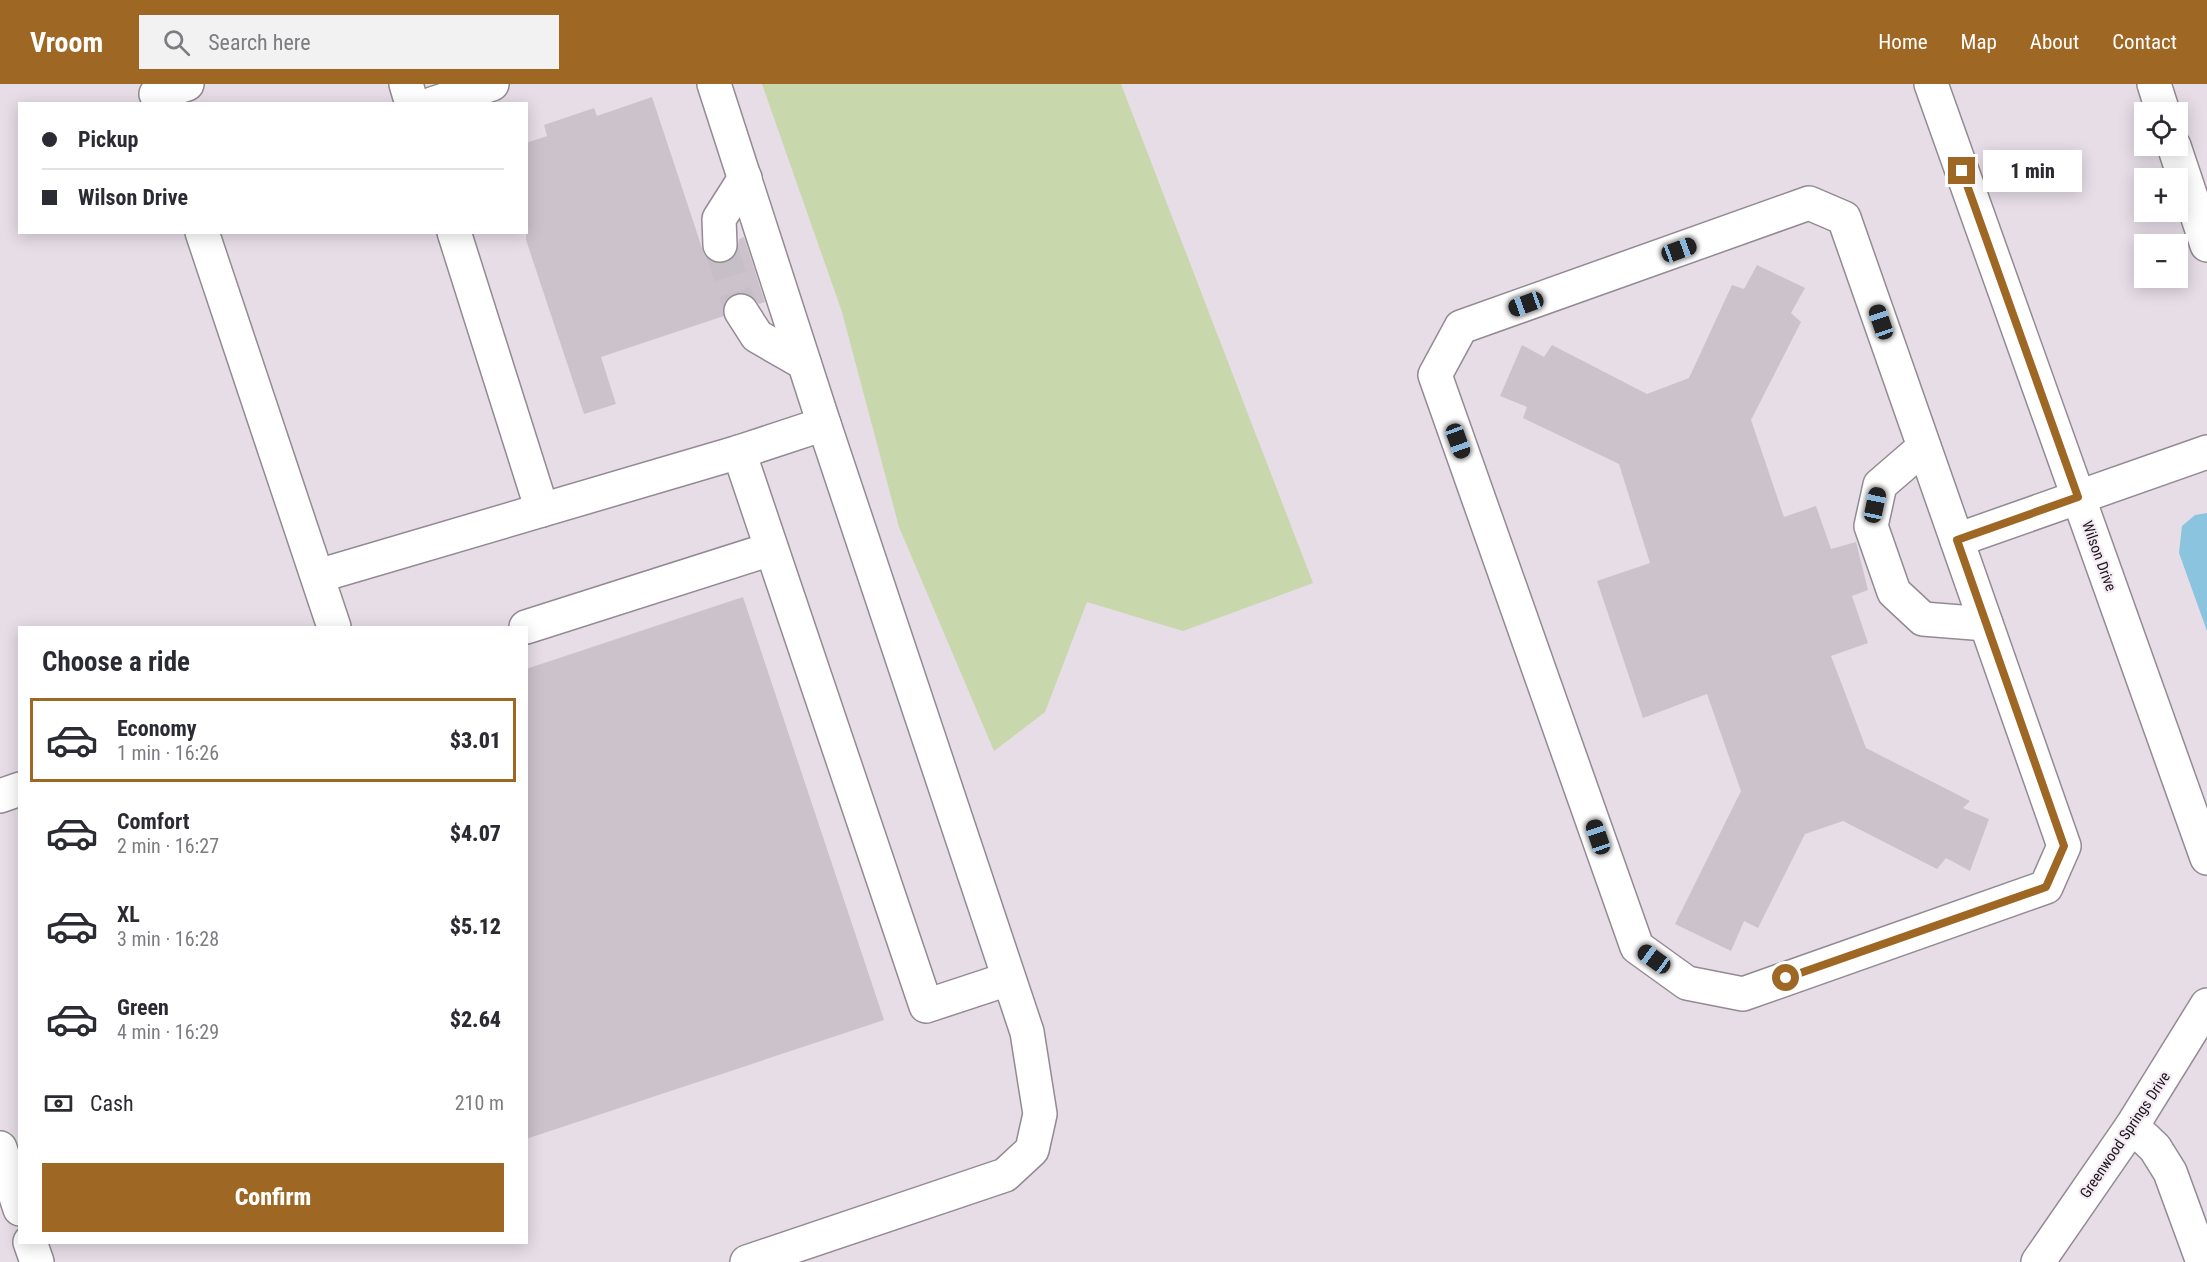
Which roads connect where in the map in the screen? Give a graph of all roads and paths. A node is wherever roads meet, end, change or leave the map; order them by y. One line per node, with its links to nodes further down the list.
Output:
1 (187, 84): 7 (street)
2 (406, 84): 8 (street)
3 (492, 84): 9 (street)
4 (714, 84): 12 (street)
5 (1931, 84): 23 (street, Wilson Drive)
6 (2154, 84): 10 (street)
7 (156, 94)
8 (411, 102)
9 (438, 102)
10 (2160, 102)
11 (2177, 156): 16 (street)
12 (745, 178): 15 (street); 18 (street)
13 (203, 234): 27 (street)
14 (455, 234): 24 (street)
15 (720, 245)
16 (2207, 245)
17 (741, 310): 18 (street)
18 (804, 363): 19 (street)
19 (824, 423): 22 (street); 34 (street)
20 (1924, 447): 25 (street); 28 (street); 28 (street)
21 (2207, 452): 23 (street)
22 (739, 453): 24 (street); 26 (street)
23 (2078, 497): 25 (street); 33 (street, Wilson Drive)
24 (542, 510): 27 (street)
25 (1957, 540): 28 (street)
26 (771, 549): 30 (street); 34 (street)
27 (318, 576): 29 (street)
28 (1986, 624)
29 (334, 626)
30 (528, 626)
31 (18, 790): 32 (street)
32 (0, 796)
33 (2207, 858)
34 (1008, 979): 42 (street)
35 (2205, 1016): 36 (street, Greenwood Springs Drive)
36 (2132, 1126): 40 (street); 43 (street, Greenwood Springs Drive)
37 (0, 1148): 38 (street)
38 (18, 1203)
39 (31, 1244): 41 (street)
40 (2191, 1254)
41 (37, 1262)
42 (747, 1262)
43 (2038, 1262)

